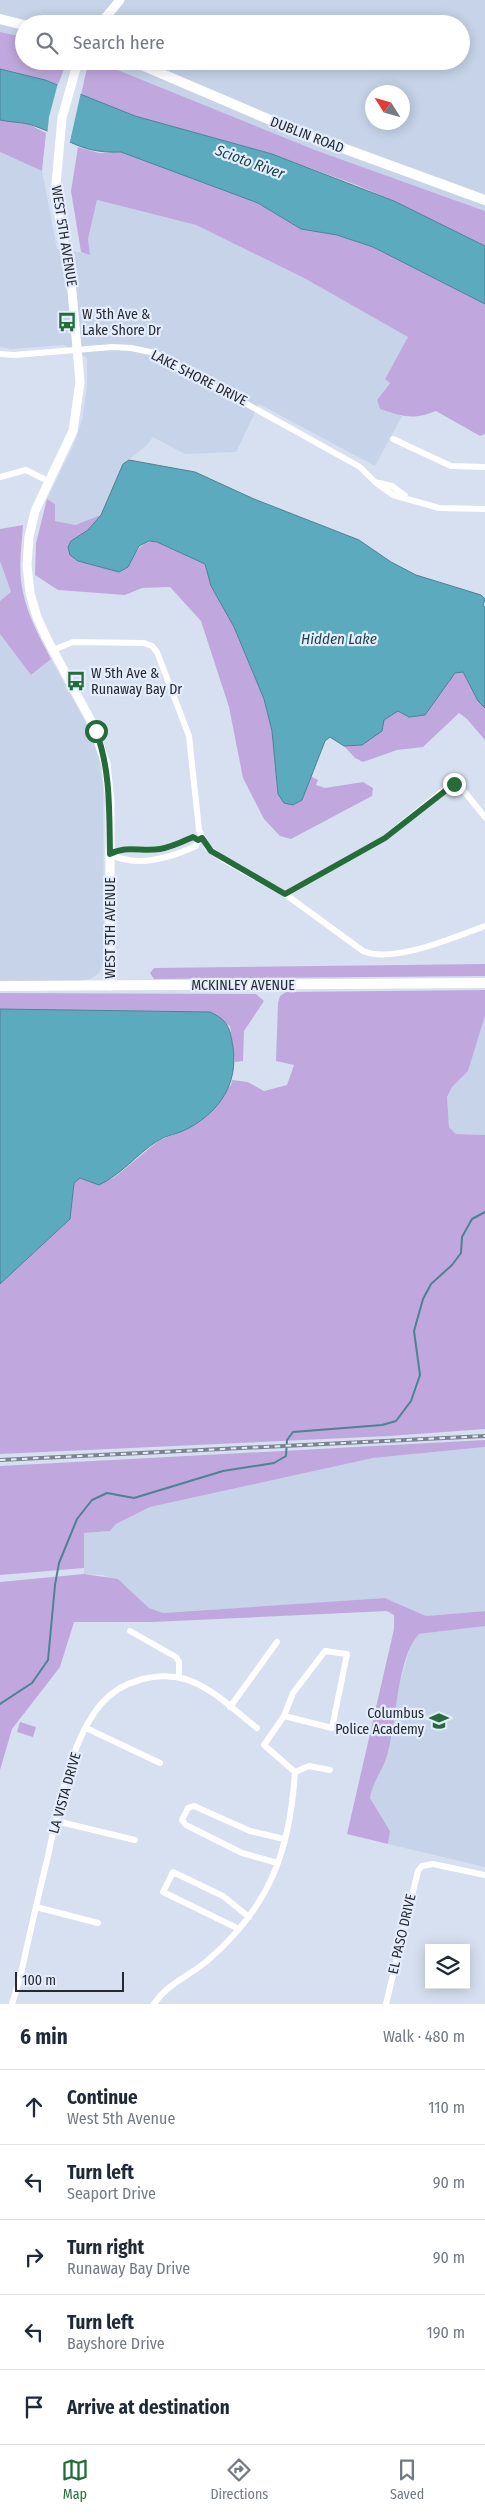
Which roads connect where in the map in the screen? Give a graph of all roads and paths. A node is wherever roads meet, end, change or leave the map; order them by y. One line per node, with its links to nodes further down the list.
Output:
1 (120, 0): 2 (main road)
2 (108, 15)
3 (0, 19): 4 (main road)
4 (15, 23)
5 (76, 70): 8 (main road, WEST 5TH AVENUE)
6 (153, 70): 7 (main road, DUBLIN ROAD)
7 (485, 200)
8 (78, 349): 9 (street, LAKE SHORE DRIVE); 13 (main road, WEST 5TH AVENUE); 14 (street, LAKE SHORE DRIVE)
9 (0, 354)
10 (393, 439): 11 (street)
11 (485, 467)
12 (0, 477): 13 (street)
13 (48, 481): 15 (main road, WEST 5TH AVENUE)
14 (485, 509)
15 (53, 650): 17 (street); 18 (main road, WEST 5TH AVENUE)
16 (485, 817): 19 (street)
17 (200, 839): 18 (street); 18 (street); 19 (street)
18 (110, 854): 23 (main road, WEST 5TH AVENUE)
19 (285, 894): 20 (street)
20 (485, 926)
21 (485, 983): 23 (main road, MCKINLEY AVENUE)
22 (0, 986): 23 (main road, MCKINLEY AVENUE)
23 (110, 986)
24 (130, 1631): 26 (street)
25 (277, 1642): 27 (street)
26 (179, 1678): 27 (street, LA VISTA DRIVE); 29 (street, LA VISTA DRIVE)
27 (230, 1707): 30 (street, LA VISTA DRIVE)
28 (284, 1716): 28 (street); 33 (street)
29 (86, 1728): 31 (street); 34 (street, LA VISTA DRIVE)
30 (257, 1728)
31 (160, 1763)
32 (330, 1770): 33 (street)
33 (295, 1772): 35 (street)
34 (56, 1821): 36 (street); 39 (street, LA VISTA DRIVE)
35 (284, 1839): 37 (street); 37 (street)
36 (135, 1840)
37 (278, 1863): 40 (street)
38 (485, 1875): 45 (street, EL PASO DRIVE)
39 (36, 1907): 41 (street); 43 (street, LA VISTA DRIVE)
40 (249, 1917): 42 (street); 42 (street)
41 (98, 1923)
42 (239, 1929): 44 (street)
43 (12, 2004)
44 (154, 2004)
45 (386, 2004)

